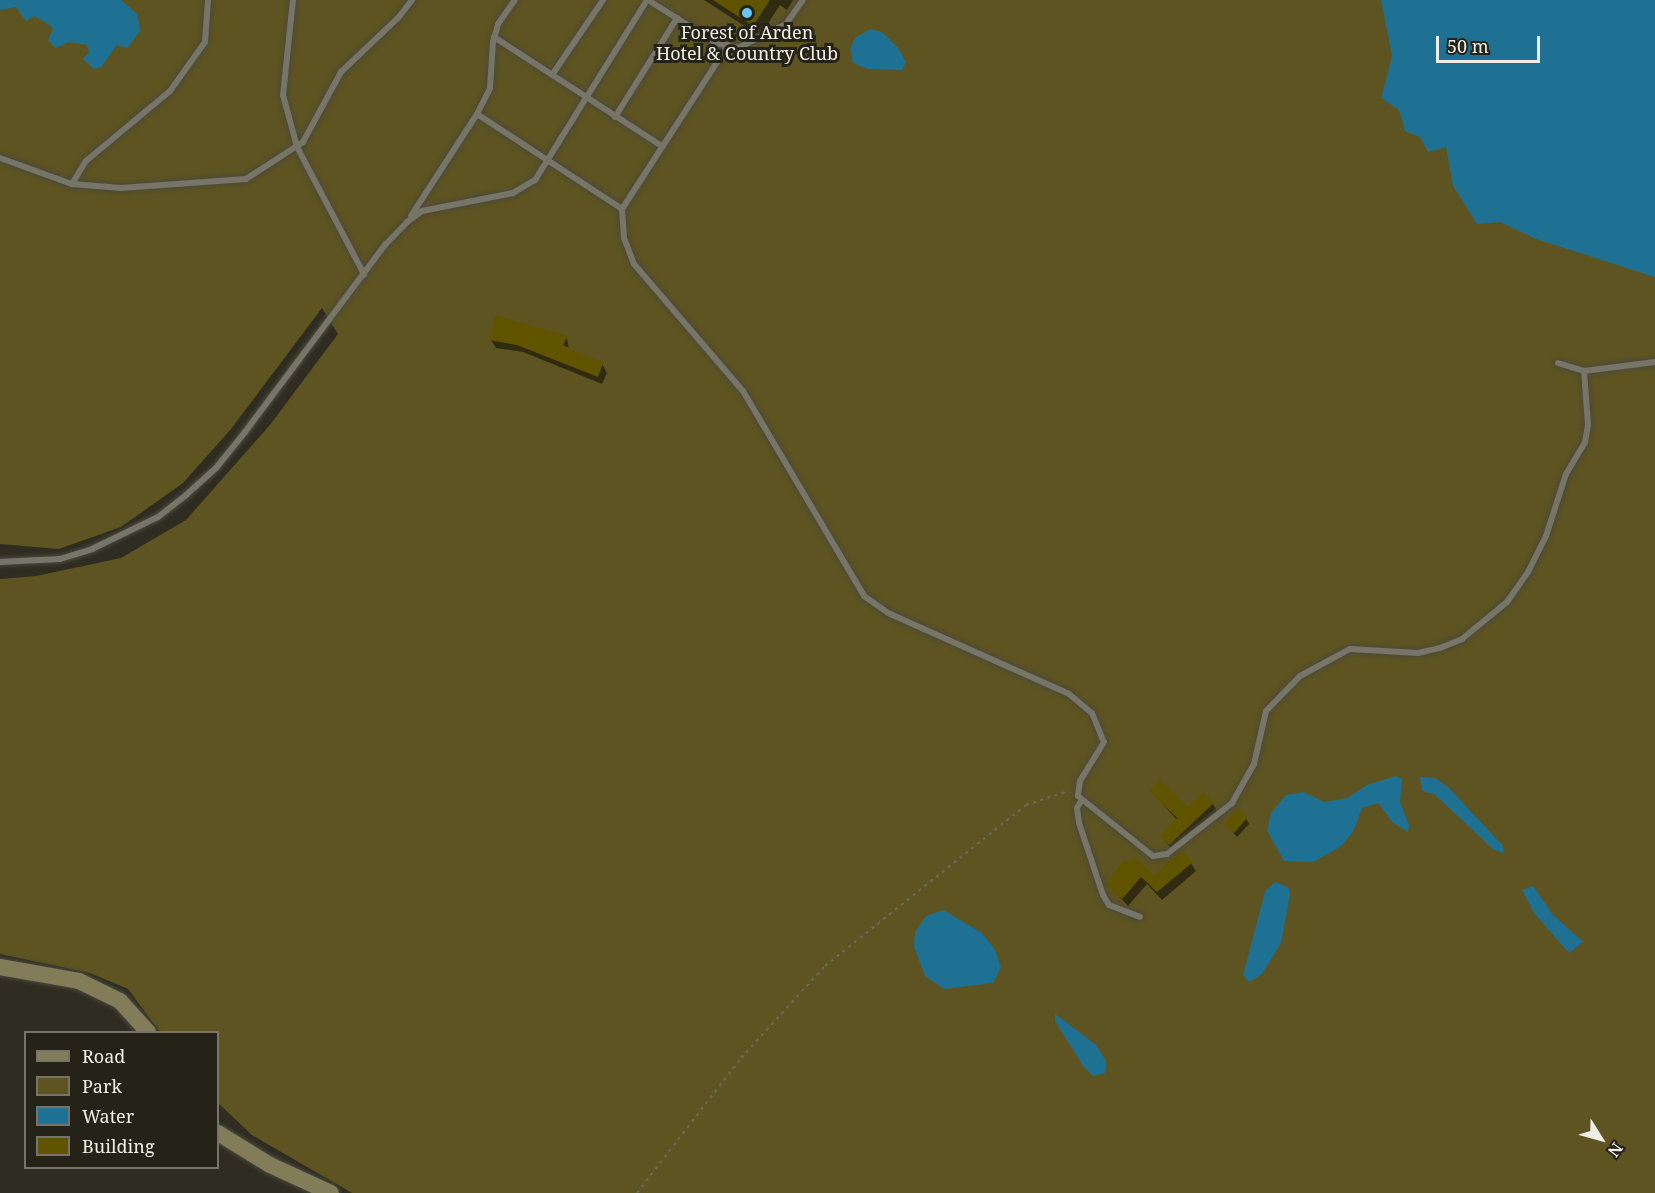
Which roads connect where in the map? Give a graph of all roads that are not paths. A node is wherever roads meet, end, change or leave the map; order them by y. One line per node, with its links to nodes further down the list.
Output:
1 (208, 0): 19 (lane)
2 (293, 0): 16 (lane)
3 (411, 0): 16 (lane)
4 (515, 0): 9 (lane)
5 (603, 0): 11 (lane)
6 (647, 0): 8 (lane); 12 (lane)
7 (803, 0): 10 (lane)
8 (677, 18): 10 (lane); 14 (lane)
9 (494, 37): 11 (lane); 13 (lane)
10 (728, 45): 15 (lane)
11 (552, 75): 12 (lane)
12 (587, 99): 14 (lane); 18 (lane)
13 (477, 114): 18 (lane); 21 (lane)
14 (615, 117): 15 (lane)
15 (662, 146): 20 (lane)
16 (297, 147): 19 (lane); 22 (lane)
17 (0, 158): 19 (lane)
18 (547, 160): 20 (lane); 21 (lane)
19 (72, 184)
20 (622, 209): 27 (lane)
21 (407, 222): 22 (lane)
22 (364, 274): 26 (lane)
23 (1655, 362): 25 (lane)
24 (1558, 363): 25 (lane)
25 (1584, 371): 27 (lane)
26 (0, 561)
27 (1081, 801): 28 (lane)
28 (1140, 917)
29 (0, 967): 30 (street)
30 (147, 1031)
31 (219, 1134): 32 (street)
32 (331, 1193)

